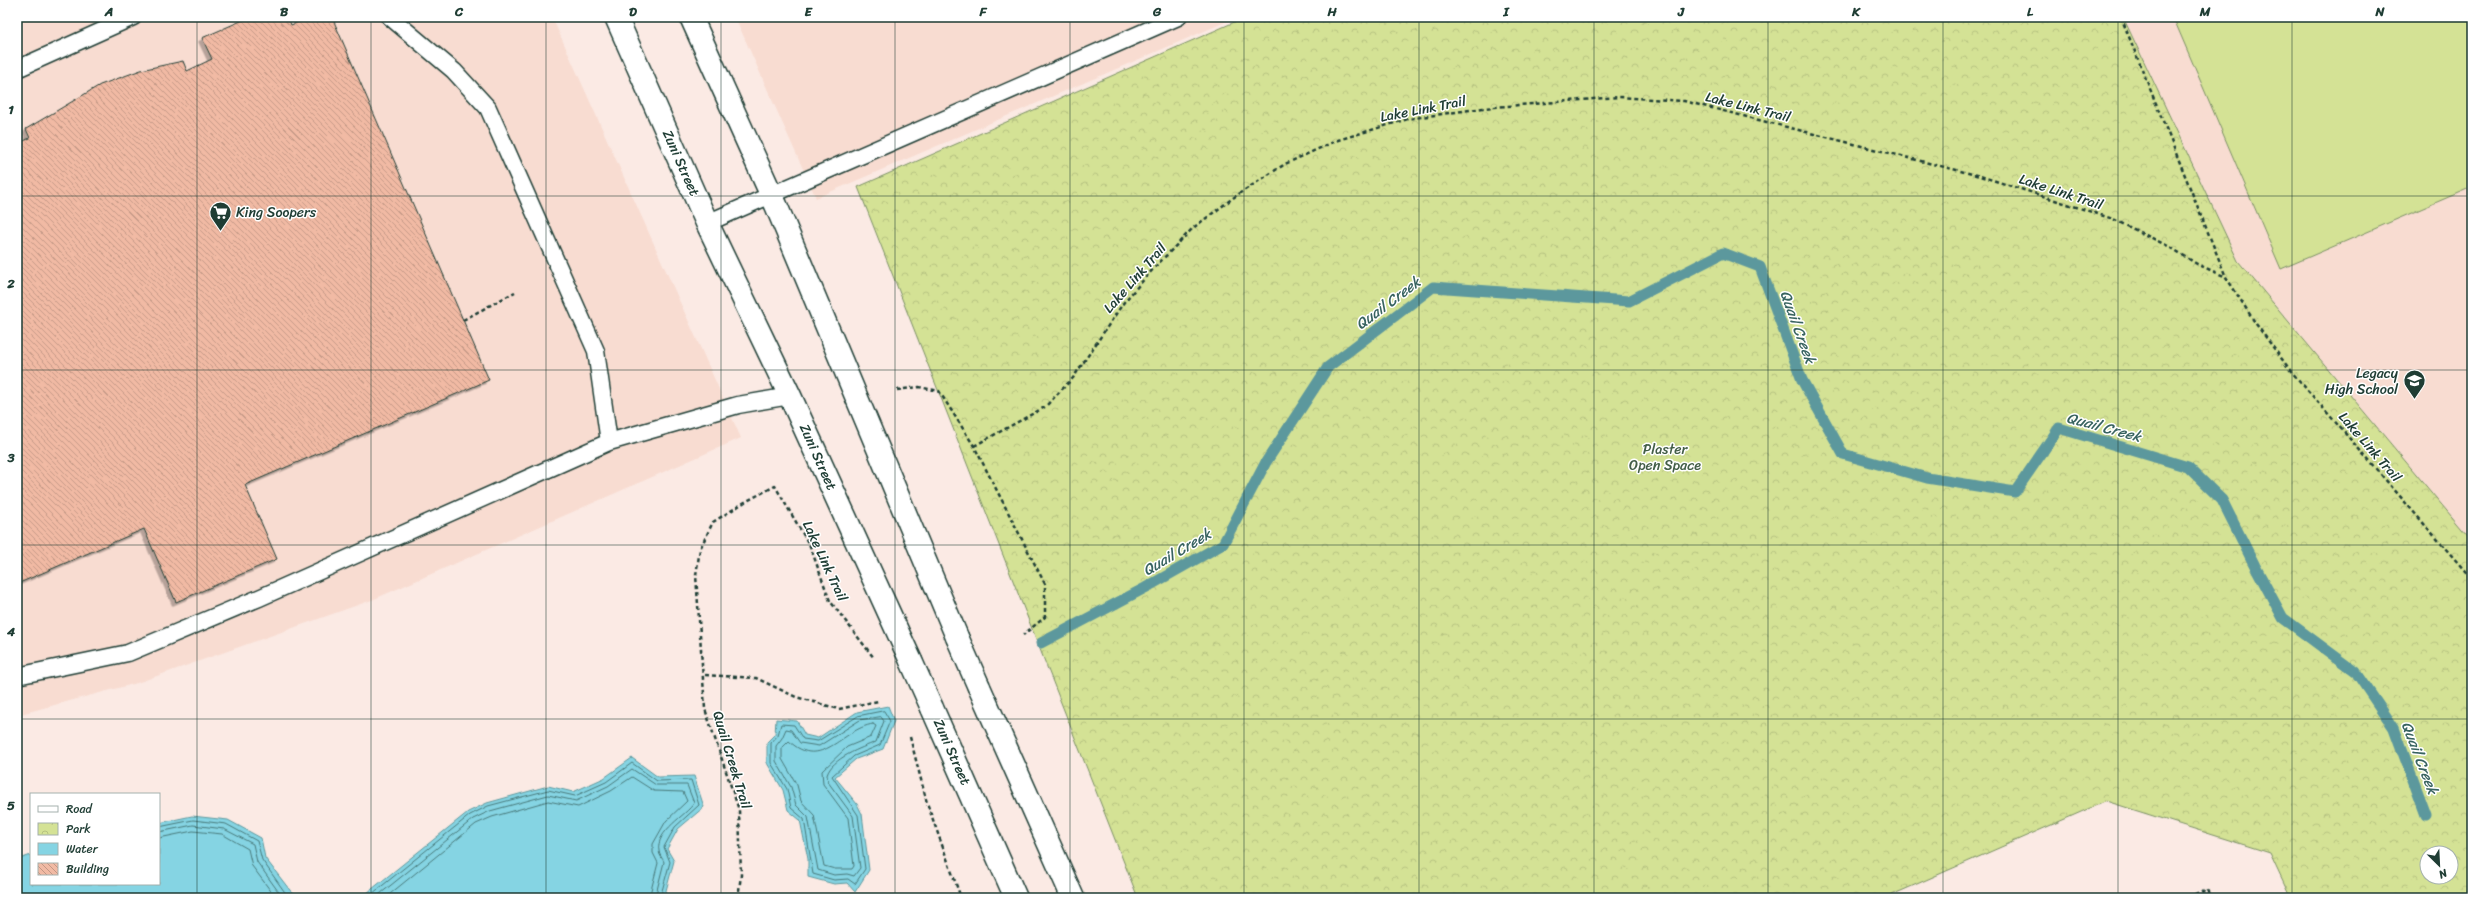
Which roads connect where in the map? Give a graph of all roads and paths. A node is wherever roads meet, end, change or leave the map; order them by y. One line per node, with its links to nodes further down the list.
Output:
1 (133, 17): 7 (lane)
2 (390, 17): 15 (lane)
3 (616, 17): 9 (main road, Zuni Street)
4 (691, 17): 8 (main road)
5 (1178, 17): 8 (lane)
6 (2121, 17): 10 (path)
7 (17, 69)
8 (772, 194): 9 (lane); 27 (main road, bridge)
9 (707, 223): 14 (main road, Zuni Street)
10 (2226, 278): 16 (path, Lake Link Trail); 17 (path, Lake Link Trail)
11 (514, 292): 12 (path)
12 (463, 320)
13 (897, 390): 16 (path)
14 (790, 396): 15 (lane); 26 (main road, Zuni Street, bridge)
15 (609, 442): 21 (lane)
16 (974, 446): 18 (path)
17 (2472, 579)
18 (1023, 635)
19 (875, 659): 20 (path, Lake Link Trail)
20 (705, 675): 22 (path); 24 (path, Quail Creek Trail)
21 (17, 676)
22 (878, 701)
23 (908, 732): 25 (path)
24 (738, 898)
25 (961, 898)
26 (1016, 898)
27 (1073, 898)
28 (2188, 898): 29 (path)
29 (2211, 898)

